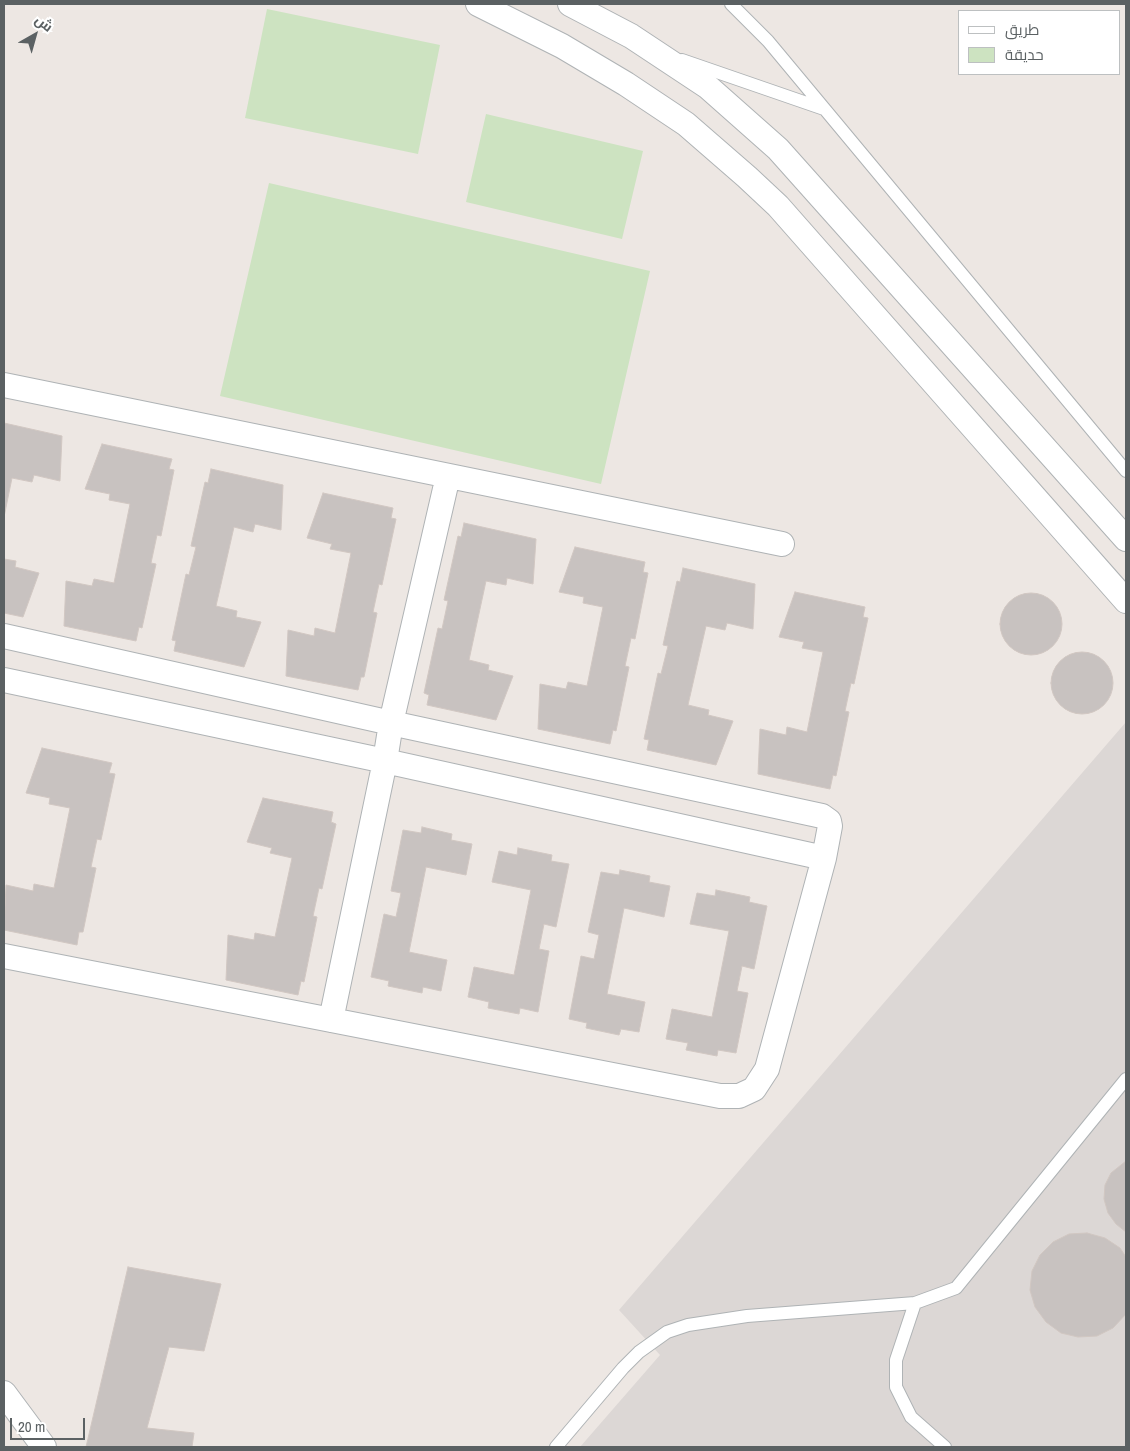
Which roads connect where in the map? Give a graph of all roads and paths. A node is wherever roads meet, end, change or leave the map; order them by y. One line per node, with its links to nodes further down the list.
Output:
1 (478, 4): 11 (street)
2 (570, 4): 4 (street)
3 (731, 4): 5 (lane)
4 (651, 50): 5 (lane); 9 (street)
5 (824, 108): 7 (lane)
6 (4, 385): 8 (street)
7 (1126, 471)
8 (448, 476): 10 (street); 14 (street)
9 (1126, 539)
10 (782, 544)
11 (1126, 601)
12 (4, 636): 14 (street)
13 (4, 680): 15 (street)
14 (391, 723): 15 (street); 16 (street)
15 (385, 761): 16 (street); 18 (street)
16 (824, 858): 18 (street)
17 (4, 956): 18 (street)
18 (331, 1020)
19 (1126, 1079): 20 (lane)
20 (915, 1303): 23 (lane); 24 (lane)
21 (4, 1393): 22 (street)
22 (44, 1447)
23 (556, 1447)
24 (945, 1447)

